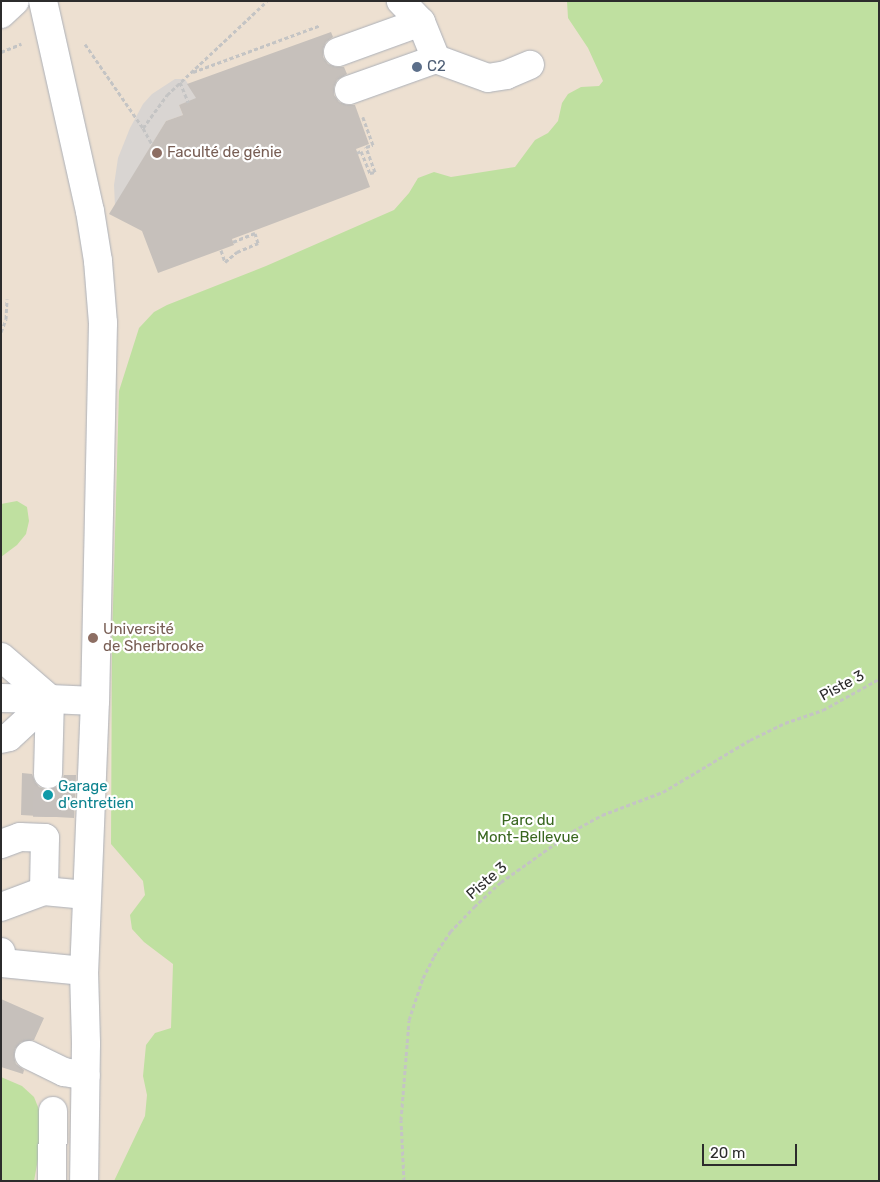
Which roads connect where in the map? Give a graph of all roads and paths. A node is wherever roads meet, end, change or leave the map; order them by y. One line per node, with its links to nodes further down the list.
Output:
1 (15, 1): 5 (lane)
2 (44, 1): 30 (lane)
3 (267, 1): 14 (path)
4 (401, 1): 6 (lane)
5 (1, 14)
6 (421, 22): 10 (lane); 12 (lane)
7 (326, 24): 14 (path)
8 (21, 44): 9 (path)
9 (1, 52)
10 (338, 52)
11 (96, 59): 18 (path)
12 (436, 59): 13 (lane); 16 (lane)
13 (530, 65)
14 (190, 73): 15 (path)
15 (180, 82): 17 (path); 18 (path)
16 (349, 90)
17 (188, 102)
18 (143, 128): 20 (path)
19 (370, 135): 21 (path)
20 (152, 144)
21 (357, 153)
22 (233, 242): 23 (path)
23 (220, 250)
24 (7, 299): 25 (path)
25 (1, 332)
26 (1, 657): 29 (lane)
27 (879, 679): 44 (path, Piste 3)
28 (1, 698): 29 (lane)
29 (50, 700): 30 (lane); 31 (lane); 32 (lane)
30 (95, 701): 35 (lane)
31 (1, 739)
32 (48, 774)
33 (1, 844): 34 (lane)
34 (44, 891): 35 (lane); 36 (lane)
35 (86, 895): 38 (lane)
36 (1, 907)
37 (1, 952): 38 (lane)
38 (84, 971): 40 (lane)
39 (28, 1055): 40 (lane)
40 (86, 1076): 43 (lane)
41 (53, 1111): 42 (lane)
42 (52, 1181)
43 (84, 1181)
44 (404, 1181)

